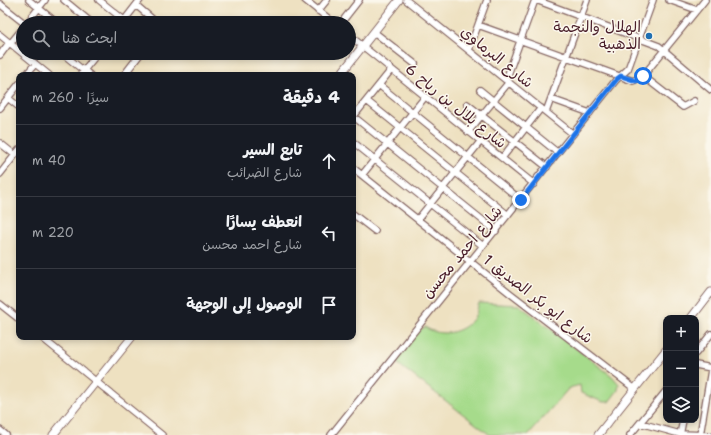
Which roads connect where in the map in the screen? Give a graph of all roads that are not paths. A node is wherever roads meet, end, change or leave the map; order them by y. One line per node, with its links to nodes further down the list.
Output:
1 (29, 0): 18 (street)
2 (45, 0): 18 (street)
3 (64, 0): 24 (street)
4 (99, 0): 25 (street)
5 (305, 0): 19 (street)
6 (327, 0): 19 (street)
7 (359, 0): 29 (street)
8 (399, 0): 32 (main road)
9 (406, 0): 41 (street, شارع البرماوي)
10 (486, 0): 31 (street)
11 (535, 0): 30 (street); 37 (street)
12 (587, 0): 30 (street)
13 (653, 0): 35 (street, شارع احمد محسن)
14 (669, 0): 20 (street)
15 (705, 0): 20 (street)
16 (137, 2): 26 (street); 27 (street)
17 (0, 4): 21 (street)
18 (39, 8): 22 (street); 23 (street)
19 (318, 10): 28 (street)
20 (697, 10): 42 (street)
21 (16, 16)
22 (32, 16)
23 (49, 16)
24 (83, 16)
25 (116, 16)
26 (127, 16)
27 (150, 16)
28 (325, 16)
29 (346, 16)
30 (581, 17): 35 (street); 45 (street)
31 (478, 25): 37 (street); 41 (street)
32 (374, 32): 39 (main road); 52 (street)
33 (0, 36): 38 (street)
34 (16, 36): 38 (street)
35 (639, 38): 42 (street); 59 (street, شارع احمد محسن)
36 (356, 40): 39 (street, شارع بلال بن رباح 6)
37 (520, 40): 45 (street); 61 (street)
38 (10, 43): 40 (street); 43 (street)
39 (363, 46): 44 (main road); 53 (street, شارع بلال بن رباح 6)
40 (16, 48)
41 (469, 50): 61 (street, شارع البرماوي)
42 (664, 50): 60 (street); 65 (street)
43 (0, 55)
44 (356, 55)
45 (567, 57): 59 (street); 68 (street)
46 (30, 60): 51 (street)
47 (70, 60): 56 (street)
48 (92, 60): 56 (street)
49 (136, 60): 57 (street)
50 (352, 60): 58 (main road)
51 (35, 64): 54 (street); 55 (street)
52 (415, 64)
53 (391, 70): 62 (street); 66 (street, شارع بلال بن رباح 6)
54 (28, 72)
55 (45, 72)
56 (83, 72)
57 (126, 72)
58 (342, 72)
59 (621, 76): 60 (street); 79 (street, شارع احمد محسن)
60 (643, 76): 71 (street)
61 (507, 81): 70 (street); 75 (street, شارع البرماوي)
62 (379, 85): 69 (street); 77 (street)
63 (16, 88): 67 (street)
64 (480, 90): 70 (street)
65 (711, 90)
66 (424, 97): 77 (street); 84 (street, شارع بلال بن رباح 6)
67 (8, 98): 73 (street); 74 (street)
68 (551, 99): 78 (street); 79 (street)
69 (366, 100): 76 (street); 83 (street)
70 (493, 101): 80 (street); 82 (street)
71 (694, 101)
72 (468, 104): 80 (street)
73 (16, 105)
74 (0, 108)
75 (541, 108): 78 (street, شارع البرماوي); 82 (street)
76 (356, 112)
77 (412, 112): 83 (street); 94 (street)
78 (546, 112): 85 (street, شارع البرماوي)
79 (590, 113): 85 (street, شارع احمد محسن)
80 (482, 115): 84 (street); 87 (street)
81 (356, 118): 89 (street)
82 (526, 127): 87 (street); 92 (street)
83 (400, 128): 89 (street); 99 (street)
84 (468, 132): 86 (street, شارع بلال بن رباح 6)
85 (573, 134): 92 (street, شارع احمد محسن)
86 (480, 142): 94 (street); 95 (street, شارع بلال بن رباح 6)
87 (515, 142): 95 (street); 97 (street)
88 (0, 143): 91 (street)
89 (387, 143): 96 (street); 103 (street)
90 (356, 144): 96 (street)
91 (16, 152)
92 (558, 153): 97 (street, شارع احمد محسن)
93 (16, 154): 100 (street)
94 (468, 157): 99 (street); 104 (street)
95 (502, 158): 102 (street, شارع بلال بن رباح 6)
96 (374, 159): 101 (street); 105 (street)
97 (547, 168): 102 (street, شارع احمد محسن)
98 (356, 170): 101 (street, شارع ابو بكر الصديق 1)
99 (456, 172): 103 (street); 106 (street)
100 (0, 173)
101 (362, 175): 108 (street, شارع ابو بكر الصديق 1)
102 (534, 184): 104 (street, شارع احمد محسن)
103 (443, 188): 105 (street); 109 (street)
104 (521, 200): 106 (street, شارع احمد محسن)
105 (430, 204): 108 (street); 111 (street)
106 (508, 215): 109 (street, شارع احمد محسن)
107 (356, 216): 110 (street)
108 (418, 219): 112 (street, شارع ابو بكر الصديق 1)
109 (496, 230): 111 (street, شارع احمد محسن)
110 (376, 231)
111 (483, 246): 112 (street, شارع احمد محسن)
112 (470, 261): 127 (street, شارع ابو بكر الصديق 1); 139 (street, شارع احمد محسن)
113 (711, 292): 115 (main road)
114 (0, 304): 116 (street)
115 (693, 315)
116 (16, 317)
117 (711, 334): 120 (street)
118 (45, 340): 126 (street)
119 (130, 340): 126 (main road)
120 (704, 344): 121 (street); 123 (street)
121 (711, 345)
122 (665, 351): 127 (main road)
123 (698, 351)
124 (699, 366): 125 (street)
125 (711, 369): 142 (street)
126 (96, 381): 137 (main road); 138 (street)
127 (635, 389): 140 (main road)
128 (663, 395): 129 (street)
129 (659, 400): 130 (street); 132 (street)
130 (663, 401)
131 (682, 423): 135 (street)
132 (640, 424): 134 (street); 141 (street)
133 (0, 430): 136 (street)
134 (663, 433): 135 (street)
135 (680, 434): 142 (street)
136 (6, 435)
137 (53, 435)
138 (162, 435)
139 (331, 435)
140 (598, 435)
141 (630, 435)
142 (700, 435): 143 (street)
143 (709, 435)

